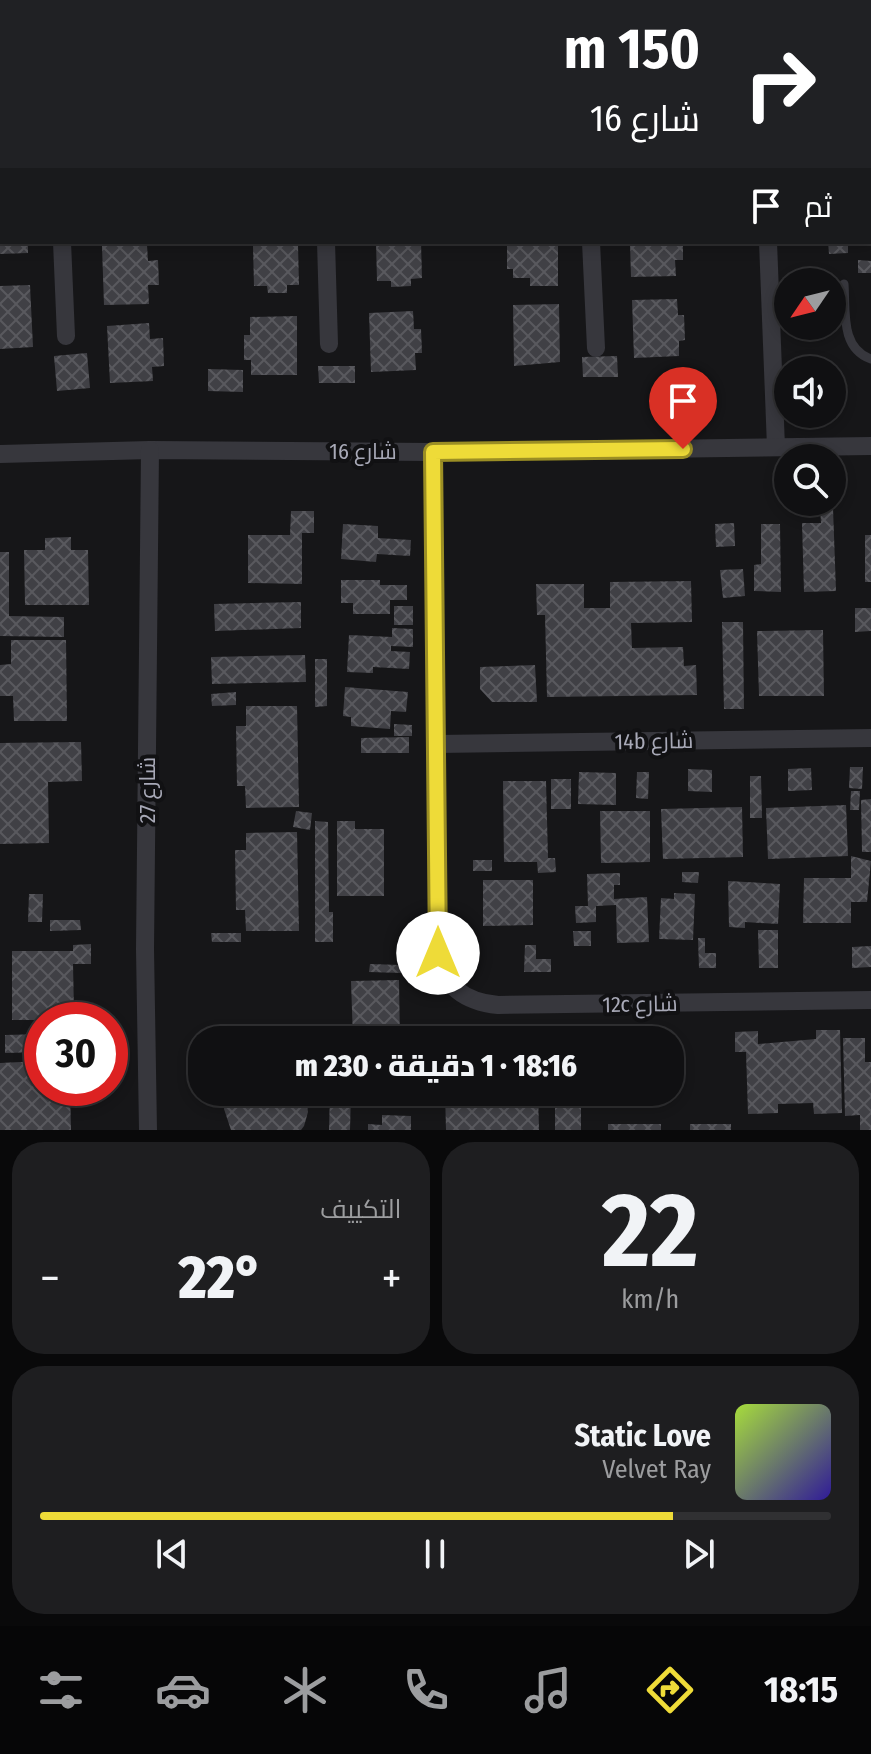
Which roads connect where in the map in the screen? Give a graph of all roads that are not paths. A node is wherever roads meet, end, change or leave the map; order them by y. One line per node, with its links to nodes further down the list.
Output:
1 (62, 244): 6 (street)
2 (326, 244): 7 (street)
3 (591, 244): 8 (street)
4 (768, 244): 10 (street)
5 (846, 303): 9 (lane)
6 (66, 336)
7 (329, 344)
8 (596, 348)
9 (871, 359)
10 (776, 444)
11 (846, 446): 12 (street, شارع 16)
12 (871, 446)
13 (774, 447): 15 (street, شارع 16)
14 (150, 450): 15 (street, شارع 16); 16 (street, شارع 16); 20 (street, شارع 27)
15 (433, 452): 18 (street)
16 (0, 454)
17 (871, 738): 18 (street, 14b شارع)
18 (437, 744): 19 (street, 12c شارع)
19 (871, 1000)
20 (148, 1130)

